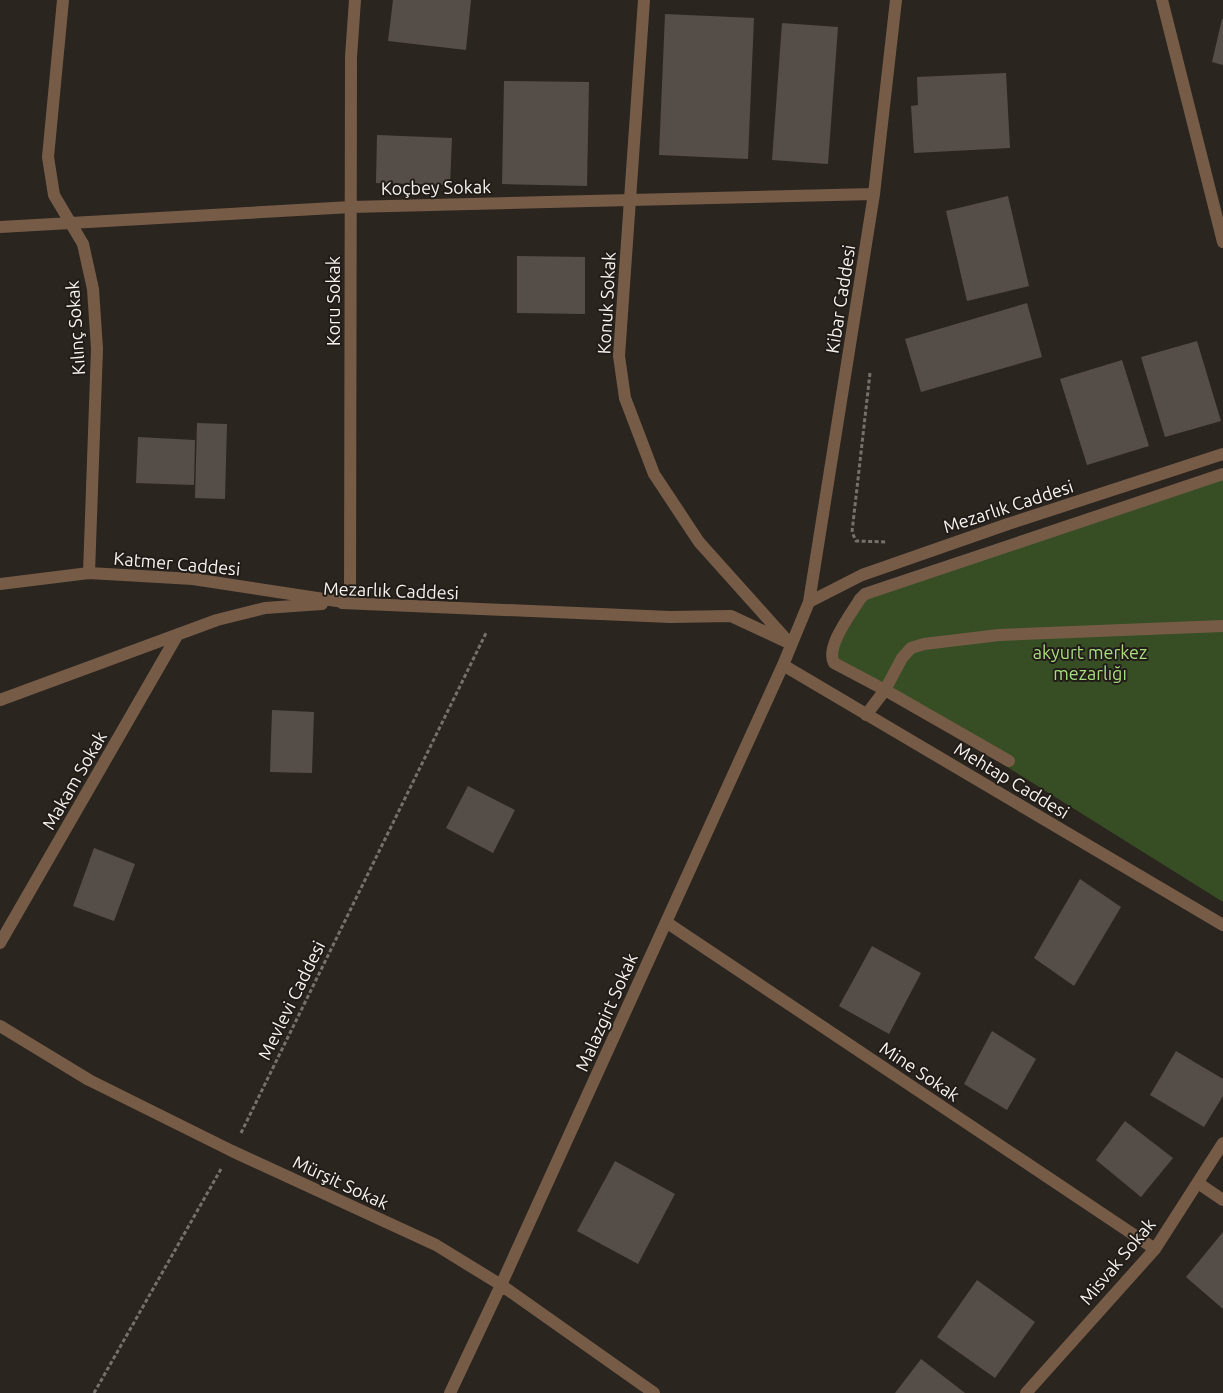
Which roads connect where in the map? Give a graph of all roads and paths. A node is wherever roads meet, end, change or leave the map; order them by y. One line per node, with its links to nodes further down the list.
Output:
1 (63, 0): 9 (street, Kılınç Sokak)
2 (355, 0): 8 (street, Koru Sokak)
3 (644, 0): 7 (street, Konuk Sokak)
4 (896, 0): 6 (street, Kibar Caddesi)
5 (1162, 0): 11 (street)
6 (874, 194): 7 (street, Koçbey Sokak); 18 (street, Kibar Caddesi)
7 (630, 200): 8 (street, Koçbey Sokak); 23 (street, Konuk Sokak)
8 (351, 207): 9 (street, Koçbey Sokak); 19 (street, Koru Sokak)
9 (70, 223): 10 (street, Koçbey Sokak); 16 (street, Kılınç Sokak)
10 (0, 227)
11 (1223, 242)
12 (870, 367): 15 (path)
13 (1223, 454): 18 (street, Mezarlık Caddesi)
14 (1223, 474): 25 (street)
15 (889, 542)
16 (89, 573): 17 (street, Katmer Caddesi); 19 (street, Katmer Caddesi)
17 (0, 584)
18 (809, 602): 23 (street, Kibar Caddesi)
19 (350, 603): 20 (street, Mezarlık Caddesi); 22 (street, Mezarlık Caddesi)
20 (498, 611): 23 (street, Mezarlık Caddesi); 34 (path, Mevlevi Caddesi)
21 (1223, 626): 25 (street)
22 (178, 634): 26 (street, Mezarlık Caddesi); 31 (street, Makam Sokak)
23 (791, 644): 24 (street, Malazgirt Sokak)
24 (783, 665): 27 (street, Mehtap Caddesi); 29 (street, Malazgirt Sokak)
25 (885, 690): 27 (street); 28 (street)
26 (0, 700)
27 (866, 715): 30 (street, Mehtap Caddesi)
28 (1010, 761)
29 (666, 922): 37 (street, Mine Sokak); 38 (street, Malazgirt Sokak)
30 (1223, 925)
31 (0, 943)
32 (0, 1026): 34 (street, Mürşit Sokak)
33 (1223, 1143): 35 (street, Misvak Sokak)
34 (232, 1151): 38 (street, Mürşit Sokak); 39 (path, Mevlevi Caddesi)
35 (1198, 1183): 36 (street); 37 (street, Misvak Sokak)
36 (1223, 1200)
37 (1154, 1249): 42 (street, Misvak Sokak)
38 (501, 1285): 40 (street, Malazgirt Sokak); 41 (street, Mürşit Sokak)
39 (94, 1393)
40 (450, 1393)
41 (654, 1393)
42 (1026, 1393)

